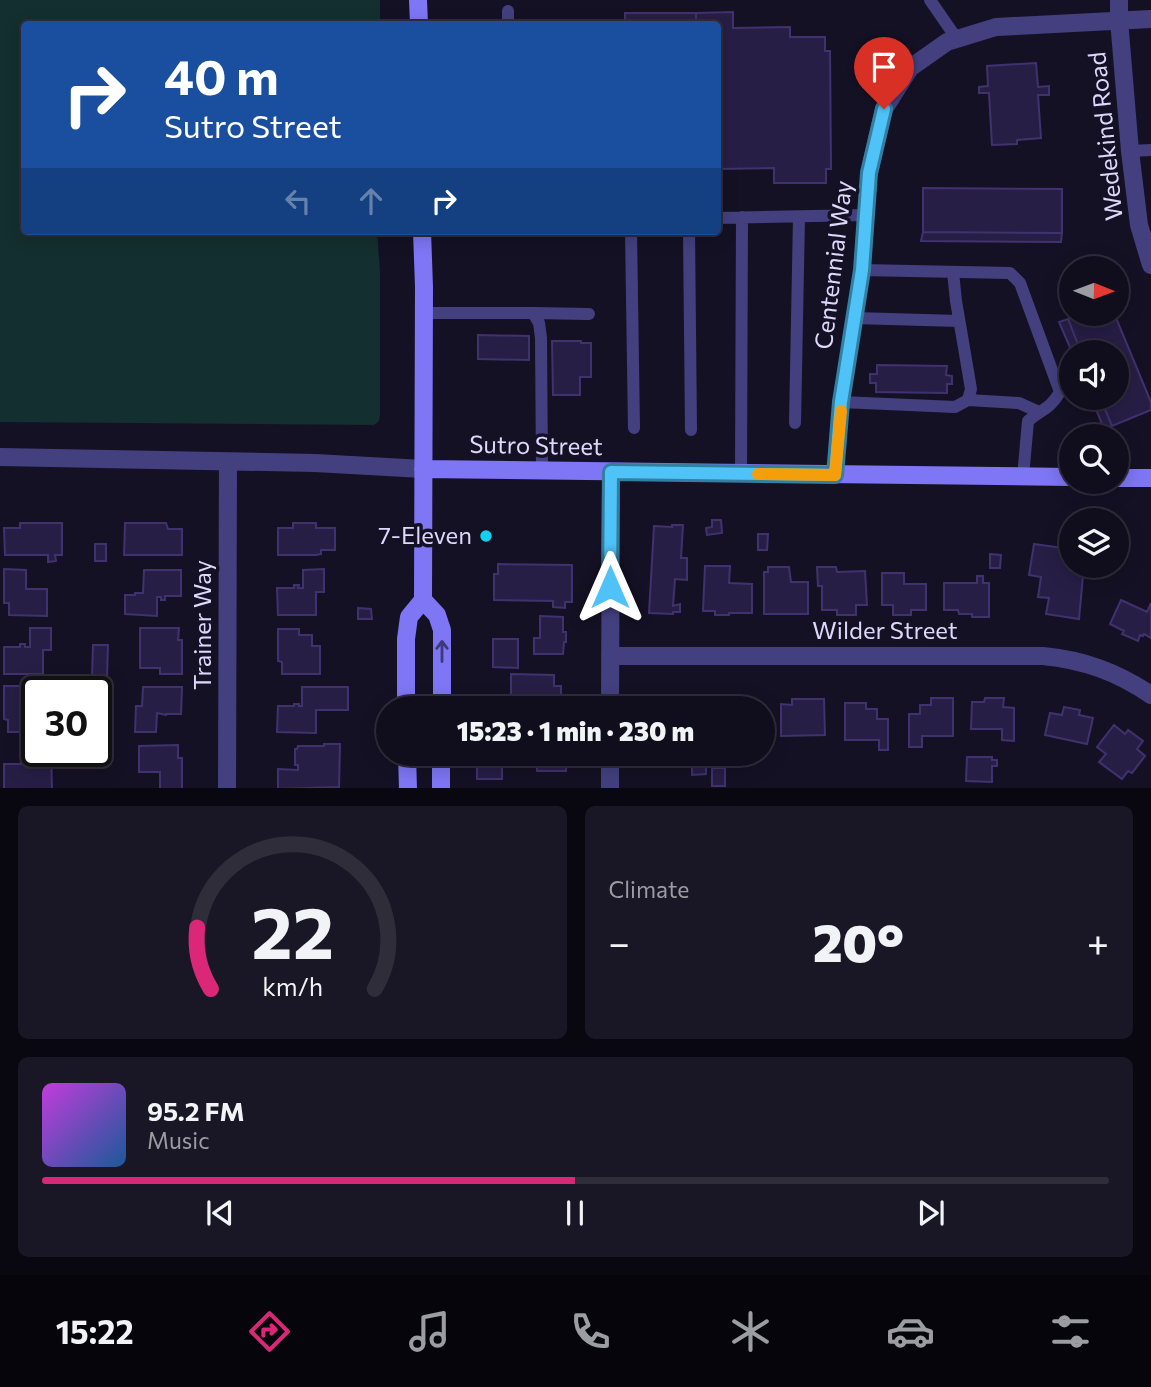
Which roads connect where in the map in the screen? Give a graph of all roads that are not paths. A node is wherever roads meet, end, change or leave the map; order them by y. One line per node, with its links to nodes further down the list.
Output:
1 (418, 0): 6 (main road)
2 (930, 0): 7 (lane)
3 (1119, 0): 5 (street, Wedekind Road)
4 (1151, 19): 5 (street, Centennial Way)
5 (1119, 20): 7 (street, Centennial Way); 9 (street, Wedekind Road)
6 (419, 21)
7 (957, 39): 10 (street, Centennial Way)
8 (1151, 150): 9 (lane)
9 (1130, 151): 18 (street, Wedekind Road)
10 (869, 173): 11 (lane, Centennial Way)
11 (866, 215): 13 (lane); 19 (lane, Centennial Way)
12 (742, 217): 13 (lane); 14 (lane); 37 (lane)
13 (799, 217): 29 (lane)
14 (721, 218)
15 (422, 235): 21 (main road)
16 (631, 235): 30 (lane)
17 (689, 235): 31 (lane)
18 (1151, 265)
19 (862, 270): 20 (lane); 24 (lane, Centennial Way)
20 (953, 272): 25 (lane); 28 (lane)
21 (424, 313): 22 (lane); 34 (main road)
22 (533, 313): 23 (lane); 35 (lane)
23 (589, 314)
24 (854, 318): 25 (lane); 27 (lane, Centennial Way)
25 (960, 321): 26 (lane)
26 (968, 400): 27 (lane); 28 (lane)
27 (841, 402): 38 (lane, Centennial Way)
28 (1039, 412): 39 (lane)
29 (795, 424)
30 (634, 428)
31 (691, 430)
32 (0, 457): 33 (street, Sutro Street)
33 (229, 461): 34 (street, Sutro Street); 52 (street, Trainer Way)
34 (423, 469): 35 (main road, Sutro Street); 43 (main road)
35 (542, 471): 36 (main road, Sutro Street)
36 (611, 472): 37 (main road, Sutro Street); 44 (street)
37 (741, 473): 38 (main road, Sutro Street)
38 (835, 475): 39 (main road, Sutro Street)
39 (1023, 477): 40 (main road, Sutro Street)
40 (1059, 477)
41 (1129, 478): 42 (main road)
42 (1151, 478)
43 (423, 600): 46 (main road); 47 (main road, one-way to 43)
44 (610, 656): 45 (street, Wilder Street); 48 (street)
45 (1151, 695)
46 (406, 696)
47 (442, 696)
48 (610, 696)
49 (407, 766): 53 (main road)
50 (441, 766): 54 (main road)
51 (610, 766): 55 (street)
52 (227, 788)
53 (408, 788)
54 (441, 788)
55 (610, 788)

